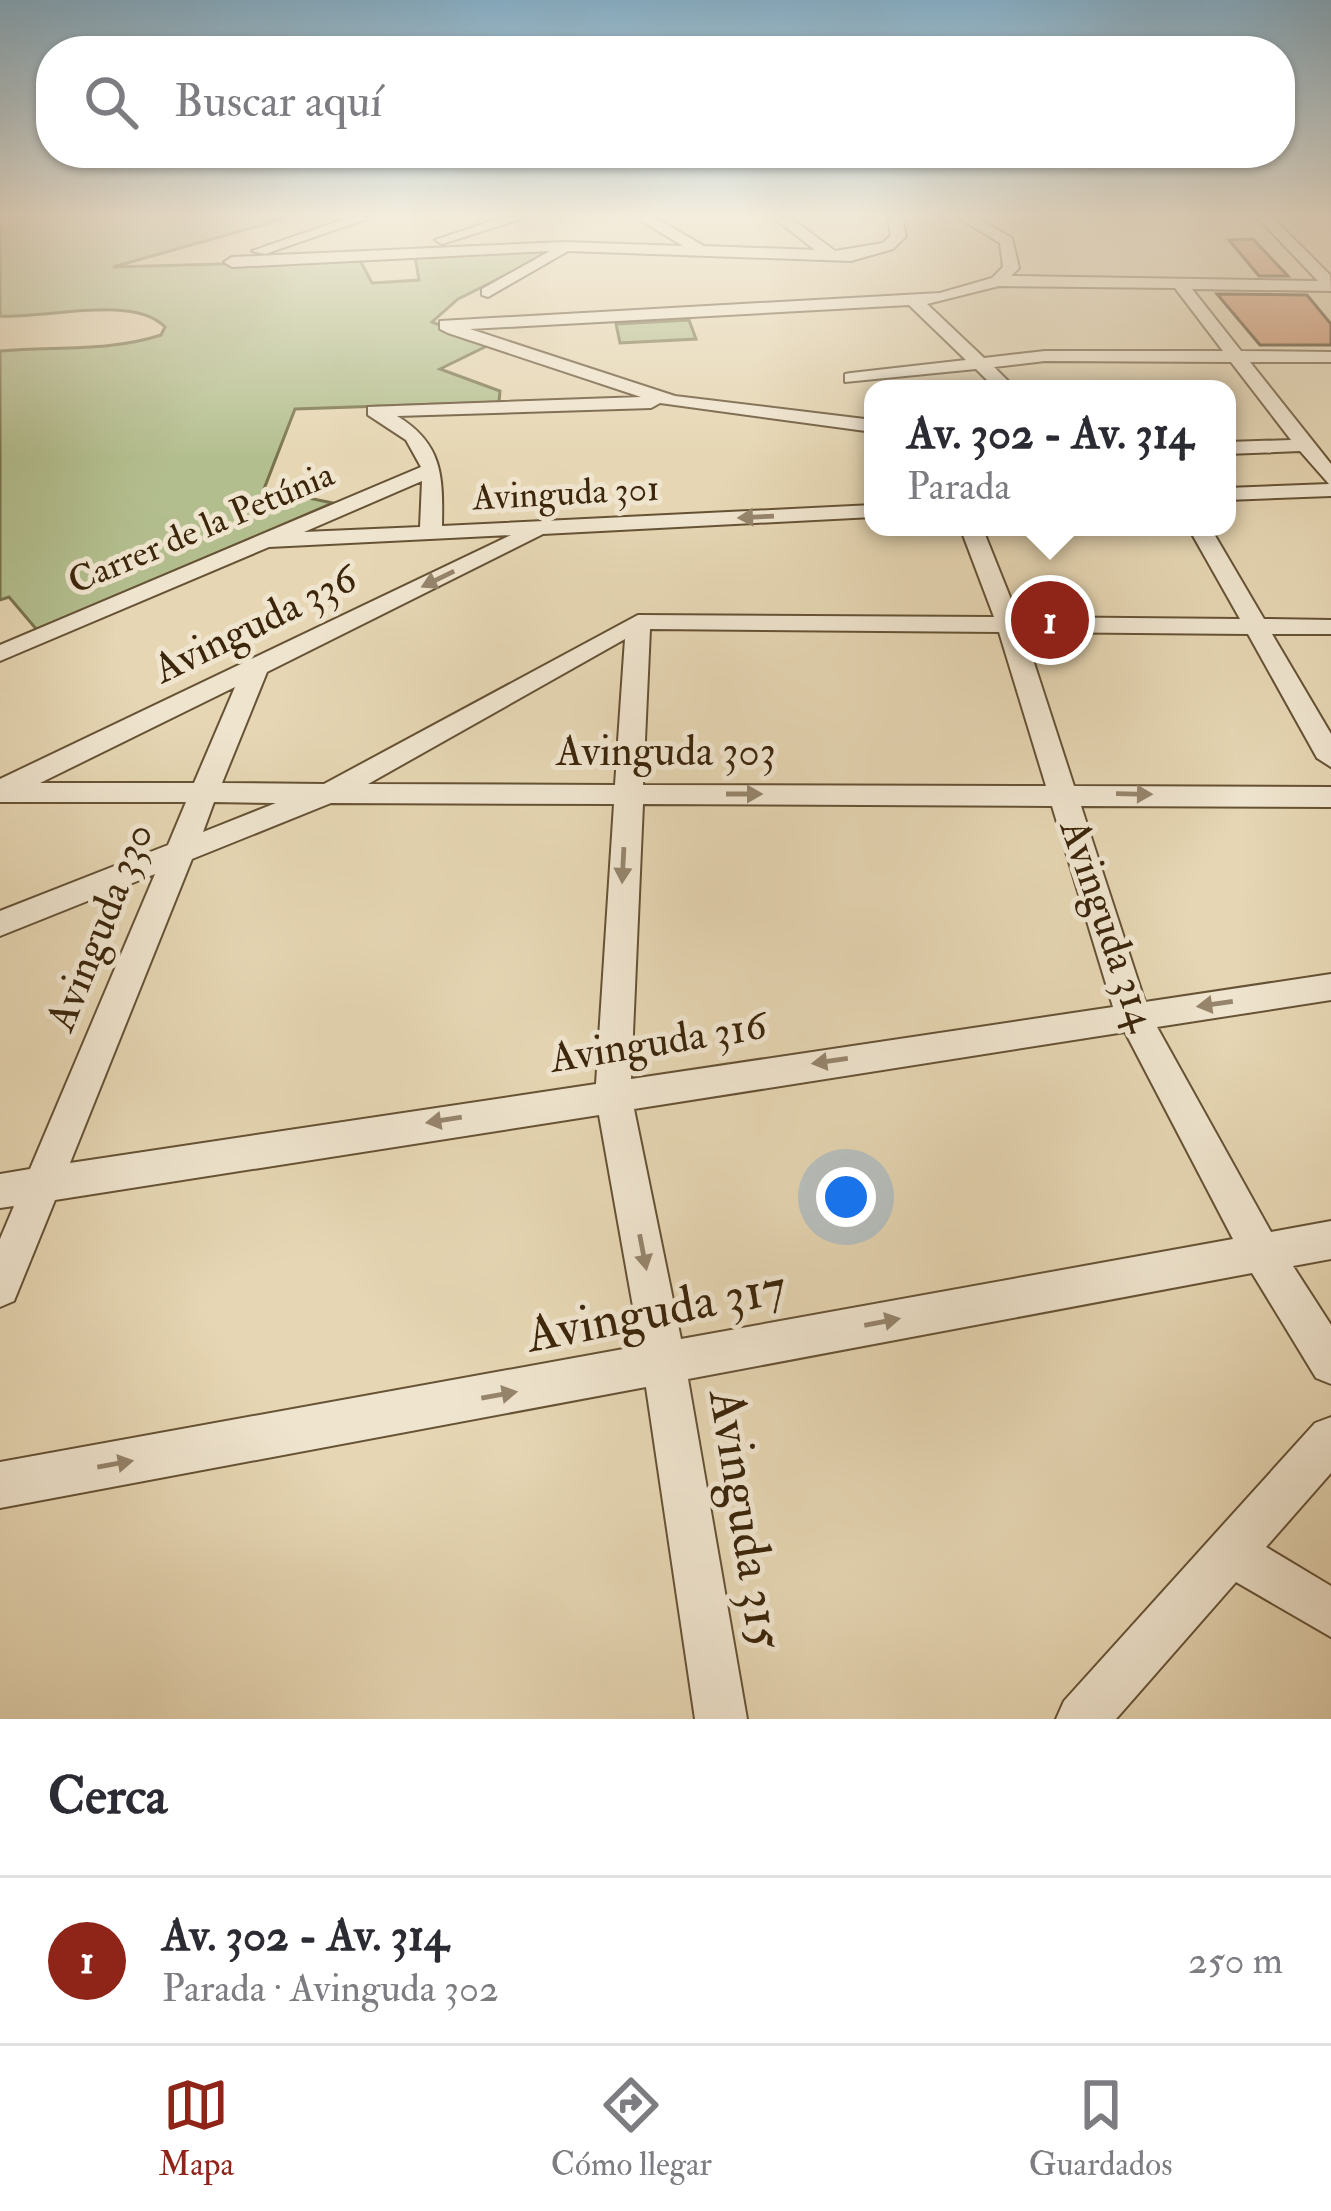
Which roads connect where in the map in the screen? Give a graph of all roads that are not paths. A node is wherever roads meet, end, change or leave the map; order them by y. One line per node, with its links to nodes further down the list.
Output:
1 (927, 298): 3 (street)
2 (1190, 298): 4 (street)
3 (915, 301): 6 (street); 9 (street)
4 (1233, 356): 5 (street); 6 (street); 11 (street)
5 (1331, 357)
6 (980, 363): 7 (street); 8 (street)
7 (851, 378)
8 (998, 380)
9 (672, 401): 10 (street); 13 (street)
10 (864, 425)
11 (1304, 445): 12 (street); 14 (street)
12 (1236, 448)
13 (431, 470): 19 (street); 22 (street, Carrer de la Petúnia)
14 (1331, 478)
15 (1331, 490): 16 (street)
16 (1236, 494)
17 (864, 511): 18 (street, Avinguda 301, one-way to 18)
18 (543, 527): 19 (street, Avinguda 301); 28 (street, Avinguda 336, one-way to 28)
19 (431, 532): 22 (street, Avinguda 301)
20 (975, 536): 24 (street, Avinguda 314)
21 (1204, 536): 25 (street)
22 (262, 541): 27 (street, Carrer de la Petúnia)
23 (638, 622): 24 (street); 32 (street); 34 (street, Avinguda 315)
24 (1009, 624): 25 (street); 33 (street, Avinguda 314)
25 (1255, 627): 26 (street); 29 (street)
26 (1331, 627)
27 (0, 654)
28 (256, 667): 30 (street, Avinguda 336); 31 (street, Avinguda 330)
29 (1331, 758)
30 (3, 785): 31 (street, Avinguda 303)
31 (205, 792): 32 (street, Avinguda 303); 36 (street, Avinguda 330)
32 (331, 792): 34 (street, Avinguda 303); 36 (street)
33 (1062, 793): 34 (street, Avinguda 303, one-way to 33); 35 (street, Avinguda 303, one-way to 35); 39 (street, Avinguda 314)
34 (627, 794): 40 (street, Avinguda 315, one-way to 40)
35 (1331, 796)
36 (178, 853): 37 (street); 41 (street, Avinguda 330)
37 (0, 924)
38 (1331, 987): 39 (street, Avinguda 316, one-way to 39)
39 (1133, 1016): 40 (street, Avinguda 316, one-way to 40); 44 (street, Avinguda 314)
40 (613, 1094): 41 (street, Avinguda 316, one-way to 41); 47 (street, Avinguda 315, one-way to 47)
41 (43, 1185): 42 (street, Avinguda 316); 45 (street, Avinguda 330)
42 (0, 1191)
43 (1331, 1240): 44 (street, Avinguda 317)
44 (1260, 1250): 46 (street, Avinguda 314); 47 (street, Avinguda 317, one-way to 44)
45 (0, 1287)
46 (1331, 1363)
47 (664, 1364): 49 (street, Avinguda 317, one-way to 47); 52 (street, Avinguda 315)
48 (1331, 1439): 50 (street)
49 (0, 1485)
50 (1229, 1551): 51 (street); 53 (street)
51 (1331, 1613)
52 (721, 1719)
53 (1082, 1719)

